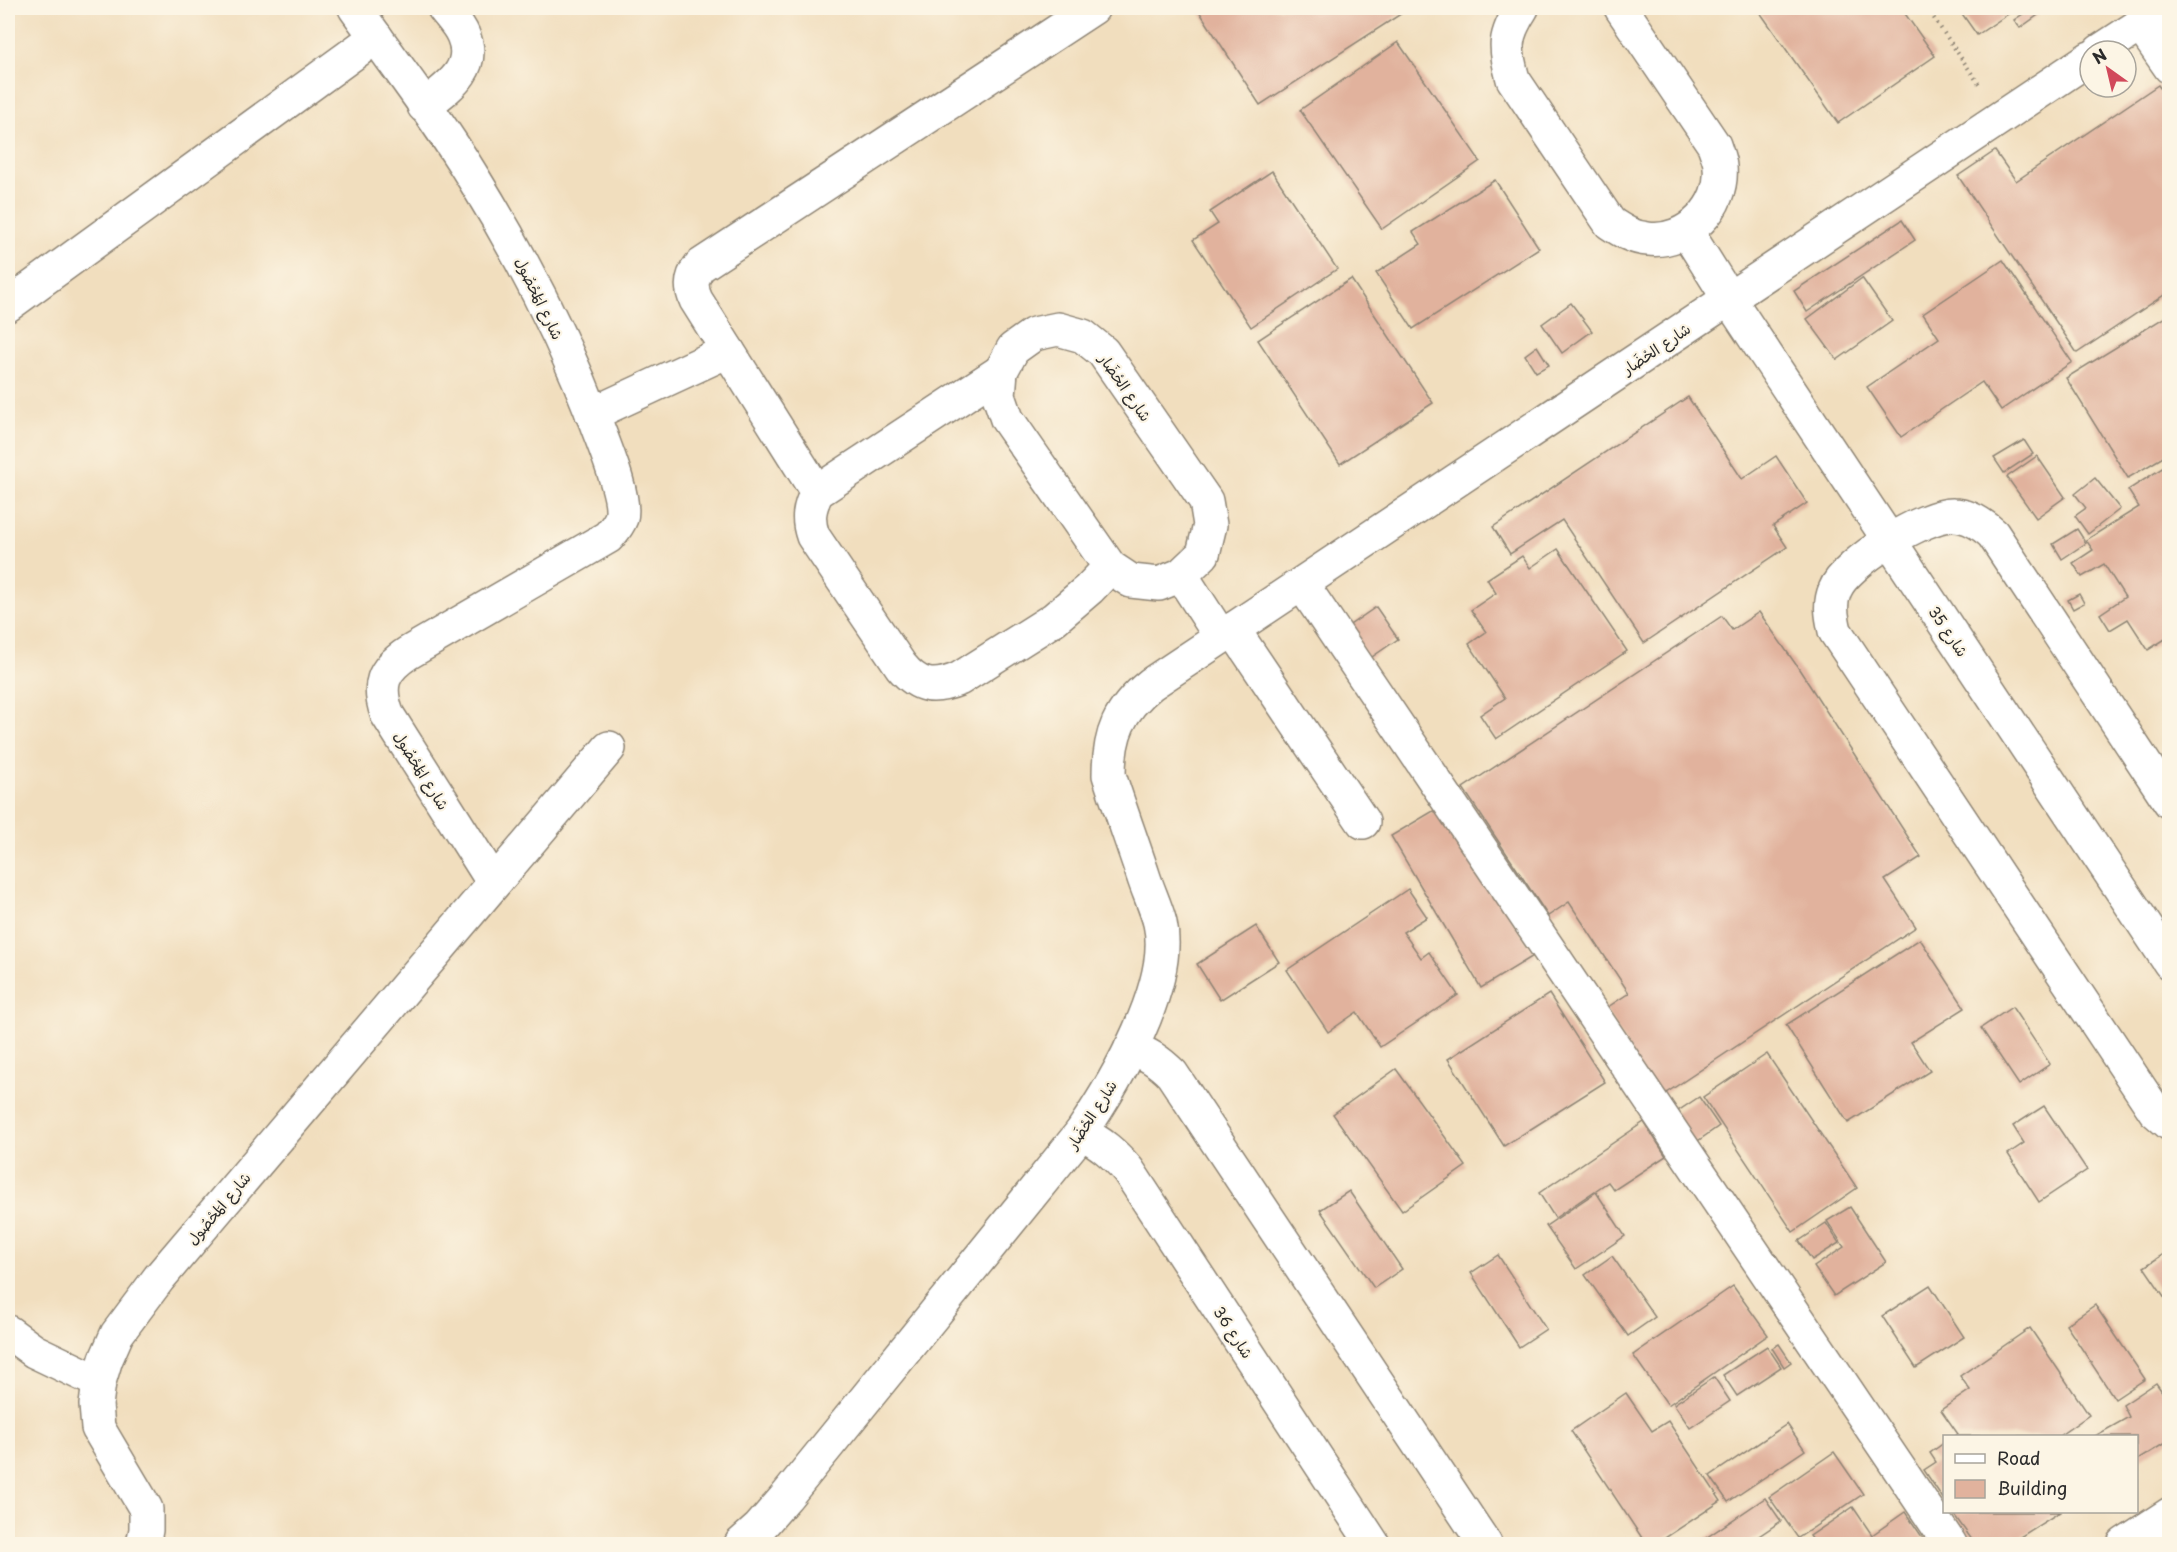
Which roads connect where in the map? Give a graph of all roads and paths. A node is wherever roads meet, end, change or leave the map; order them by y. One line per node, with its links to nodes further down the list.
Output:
1 (355, 8): 8 (street, شارع المَحْصُول)
2 (444, 8): 12 (street)
3 (1093, 8): 17 (street)
4 (1522, 8): 14 (street)
5 (1621, 8): 14 (street)
6 (1927, 8): 13 (path)
7 (2153, 16): 9 (street); 11 (street)
8 (376, 37): 12 (street, شارع المَحْصُول); 16 (street)
9 (2118, 39)
10 (2078, 66): 13 (street, شارع الحْضَار)
11 (2169, 67)
12 (424, 106): 19 (street, شارع المَحْصُول)
13 (2002, 117): 15 (street, شارع الحْضَار)
14 (1687, 232): 15 (street, شارع 35)
15 (1729, 299): 21 (street, شارع 35); 24 (street, شارع الحْضَار)
16 (8, 305)
17 (728, 351): 19 (street); 20 (street)
18 (1001, 371): 20 (street); 22 (street, شارع الحْضَار); 23 (street, شارع الحْضَار)
19 (592, 414): 29 (street, شارع المَحْصُول)
20 (817, 492): 22 (street)
21 (1889, 540): 27 (street); 30 (street, شارع 35); 32 (street)
22 (1110, 567): 23 (street, شارع الحْضَار)
23 (1181, 575): 25 (street)
24 (1302, 584): 25 (street, شارع الحْضَار); 41 (street)
25 (1227, 633): 28 (street); 31 (street, شارع الحْضَار)
26 (609, 748): 29 (street, شارع المَحْصُول)
27 (2169, 802)
28 (1363, 822)
29 (494, 883): 35 (street, شارع المَحْصُول)
30 (2169, 963)
31 (1131, 1048): 33 (street, شارع الحْضَار); 40 (street)
32 (2169, 1124)
33 (1081, 1133): 38 (street, شارع الحْضَار); 39 (street, شارع 36)
34 (8, 1332): 35 (street)
35 (99, 1382): 37 (street, شارع المَحْصُول)
36 (2169, 1514): 42 (street)
37 (143, 1545)
38 (741, 1545)
39 (1373, 1545)
40 (1485, 1545)
41 (1950, 1545)
42 (2124, 1545)

